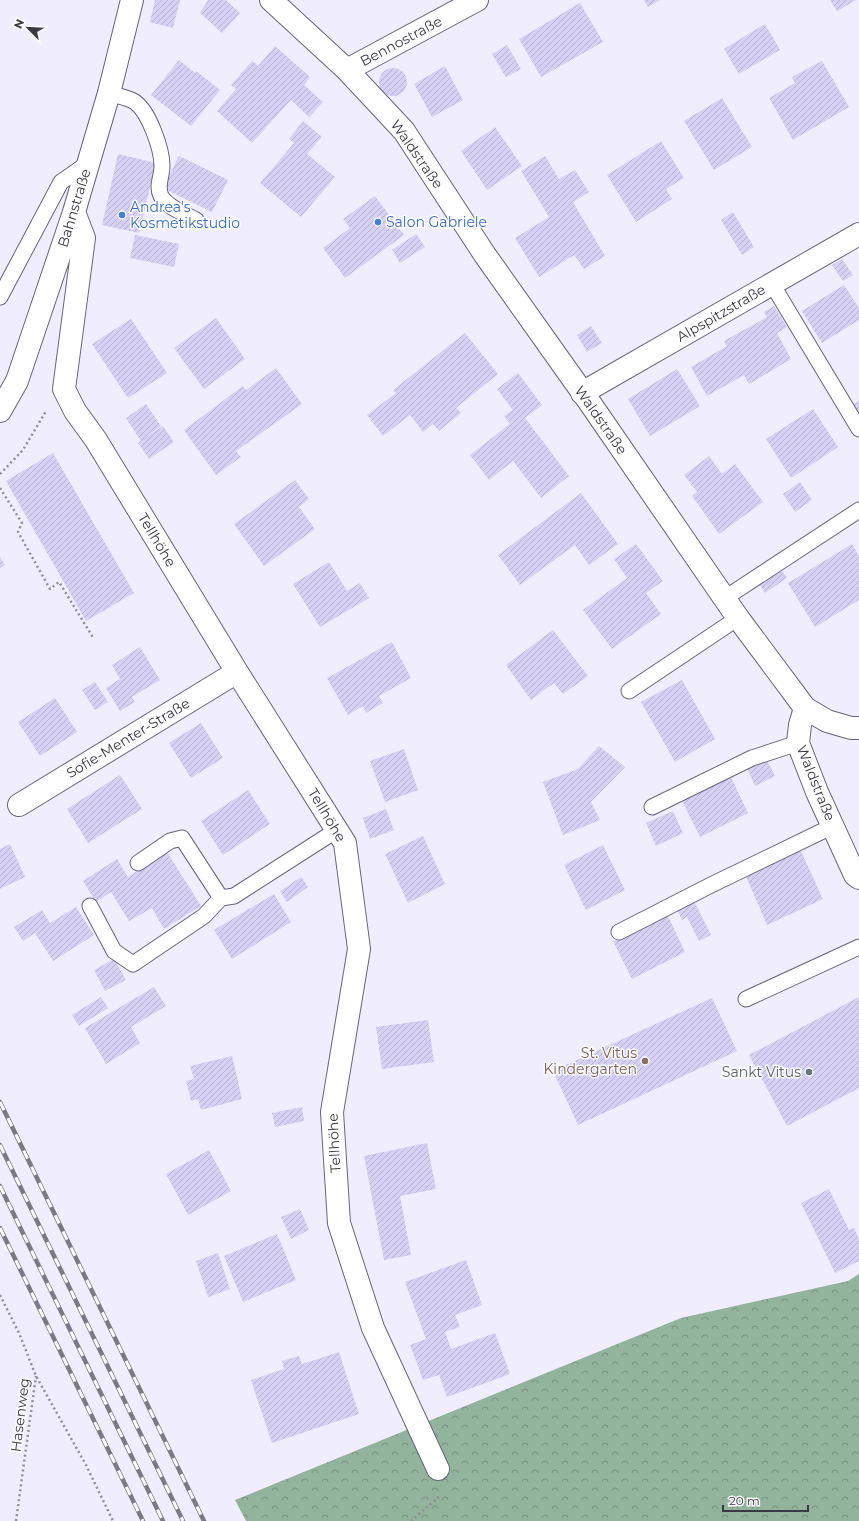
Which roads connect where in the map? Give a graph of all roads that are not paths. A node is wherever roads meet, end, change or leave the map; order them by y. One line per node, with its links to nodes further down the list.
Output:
1 (132, 0): 5 (street, Bahnstraße)
2 (271, 0): 4 (street, Waldstraße)
3 (477, 0): 4 (street, Bennostraße)
4 (347, 70): 12 (street, Waldstraße)
5 (109, 93): 6 (street, Bahnstraße); 8 (lane)
6 (87, 164): 7 (street, Bahnstraße); 11 (lane)
7 (74, 212): 13 (street, Bahnstraße); 18 (street, Tellhöhe)
8 (196, 220)
9 (859, 234): 10 (street, Alpspitzstraße)
10 (772, 284): 12 (street, Alpspitzstraße); 14 (lane)
11 (0, 297)
12 (582, 393): 16 (street, Waldstraße)
13 (0, 411)
14 (859, 429)
15 (859, 510): 16 (lane)
16 (725, 598): 17 (street, Waldstraße)
17 (738, 618): 19 (lane); 20 (street, Waldstraße)
18 (237, 672): 23 (street, Sofie-Menter-Straße); 26 (street, Tellhöhe)
19 (628, 692)
20 (805, 708): 21 (street); 22 (street, Waldstraße)
21 (859, 728)
22 (798, 743): 24 (lane); 25 (street, Waldstraße)
23 (19, 805)
24 (652, 807)
25 (833, 826): 28 (street, Waldstraße); 31 (lane)
26 (337, 830): 29 (lane); 34 (street, Tellhöhe)
27 (138, 863): 29 (lane)
28 (859, 878)
29 (221, 898): 30 (lane)
30 (90, 906)
31 (619, 932)
32 (859, 947): 33 (lane)
33 (746, 999)
34 (438, 1469)

